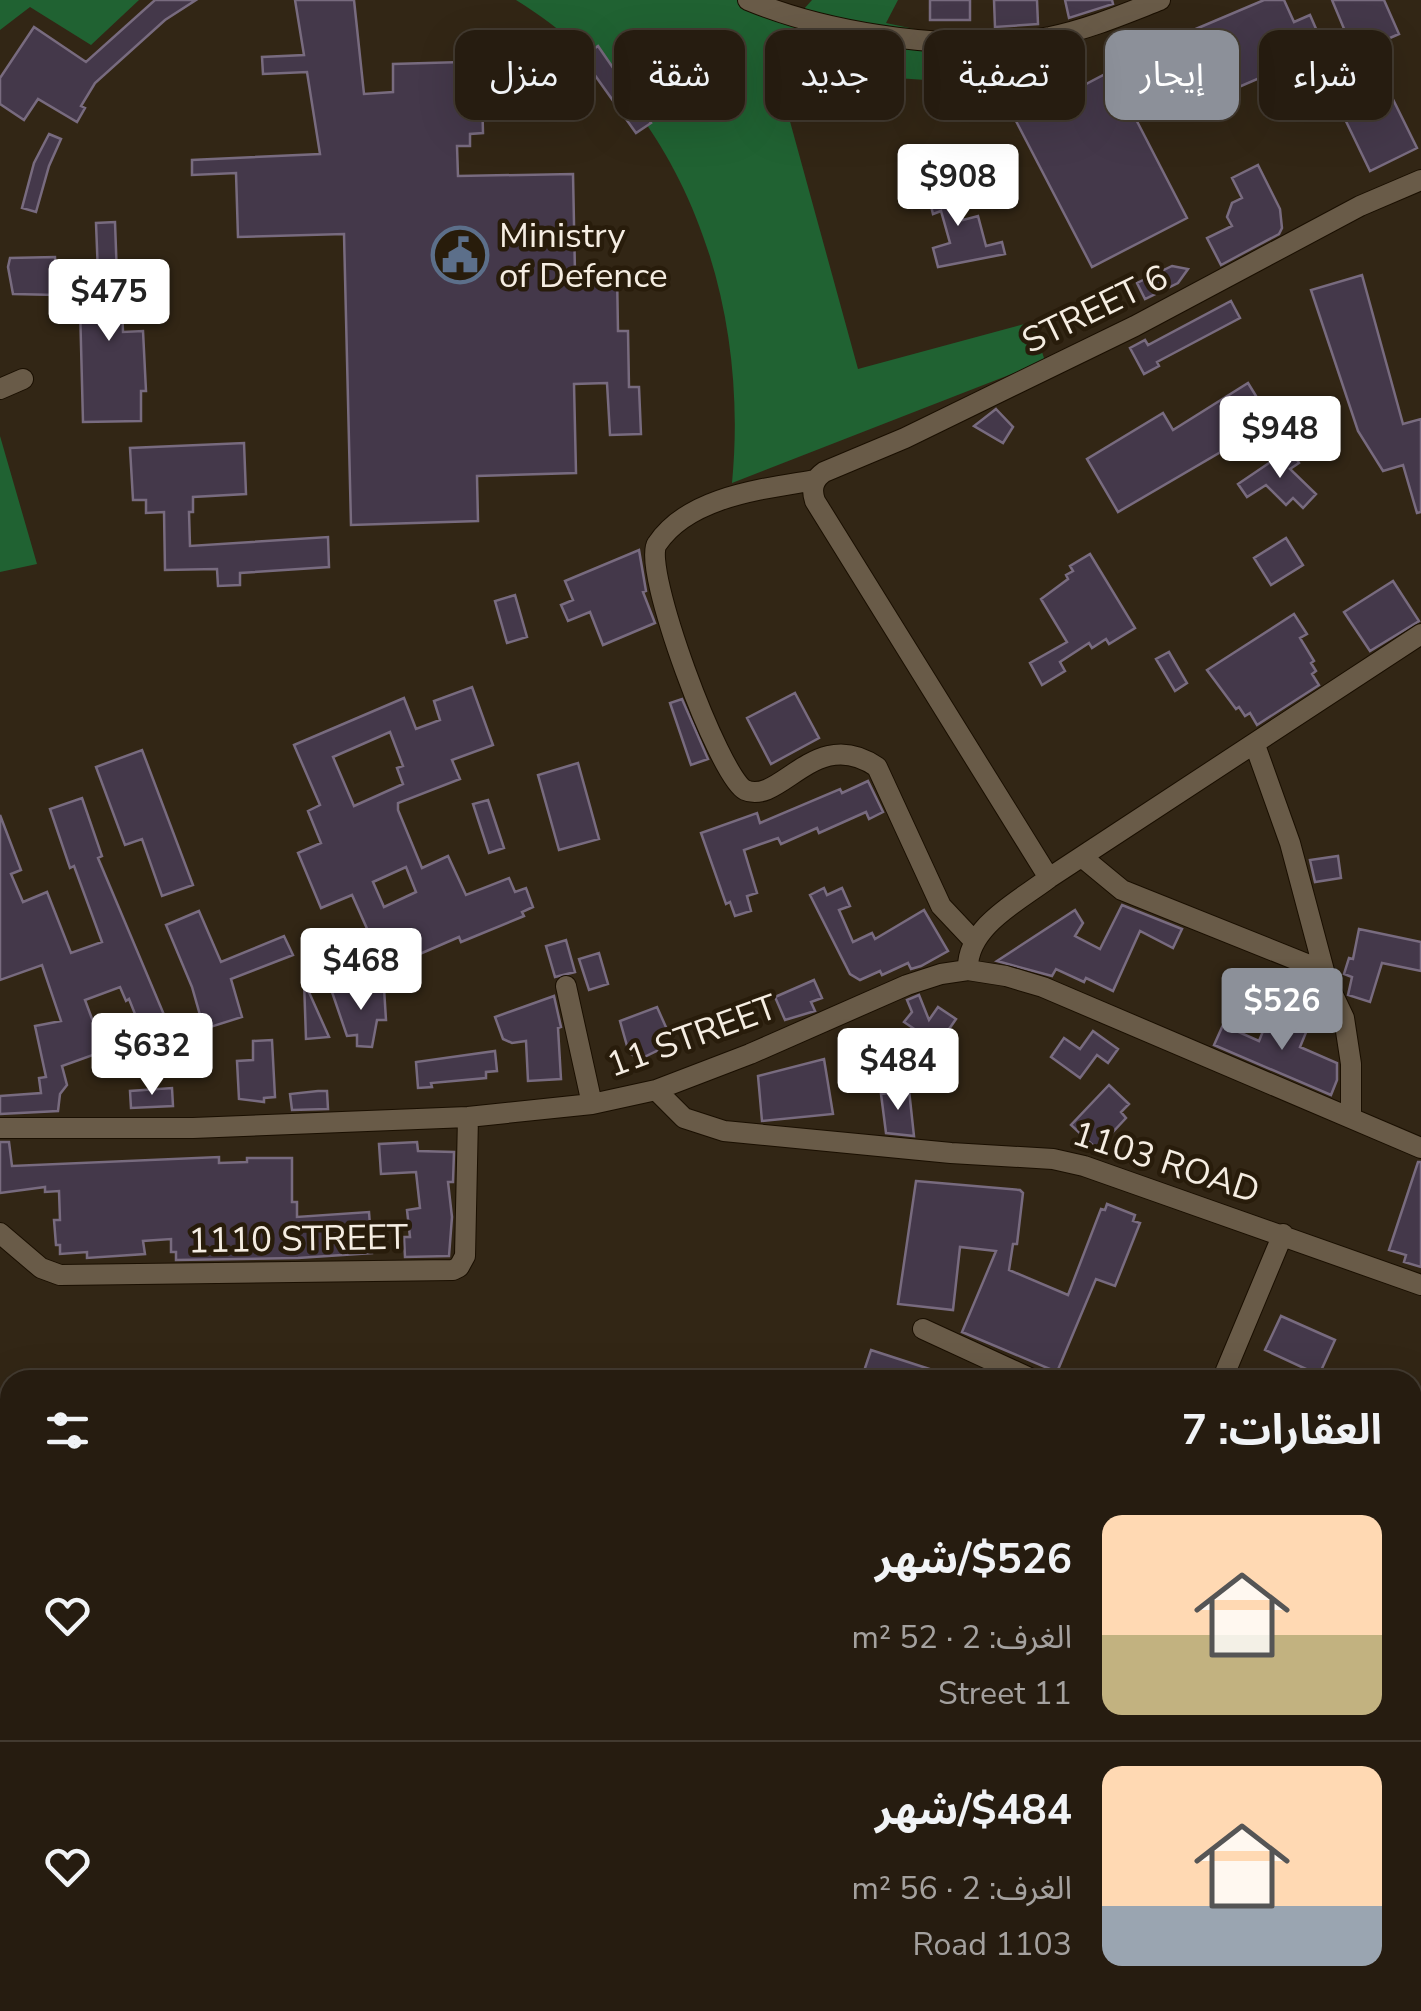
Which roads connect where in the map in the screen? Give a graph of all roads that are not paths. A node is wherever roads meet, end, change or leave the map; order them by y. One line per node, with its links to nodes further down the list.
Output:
1 (748, 0): 2 (street)
2 (1160, 0)
3 (1421, 180): 6 (street, STREET 6)
4 (23, 379): 5 (street)
5 (0, 389)
6 (815, 491): 10 (street); 11 (street, STREET 6)
7 (1421, 634): 8 (street)
8 (1256, 745): 9 (street); 13 (street)
9 (1082, 857): 10 (street); 13 (street)
10 (1049, 878): 11 (street)
11 (974, 941): 12 (street)
12 (968, 970): 15 (street, 11 STREET); 18 (street, 11 STREET)
13 (1324, 970): 18 (street)
14 (566, 986): 16 (street)
15 (656, 1090): 16 (street, 11 STREET); 22 (street, 1103 ROAD)
16 (592, 1104): 17 (street, 11 STREET)
17 (468, 1117): 19 (street, 11 STREET); 21 (street, 1110 STREET)
18 (1351, 1118): 20 (street, 11 STREET)
19 (0, 1128)
20 (1421, 1148)
21 (0, 1233)
22 (1283, 1234): 23 (street, 1103 ROAD); 26 (street)
23 (1421, 1285)
24 (923, 1329): 25 (street)
25 (1012, 1370)
26 (1226, 1370)

